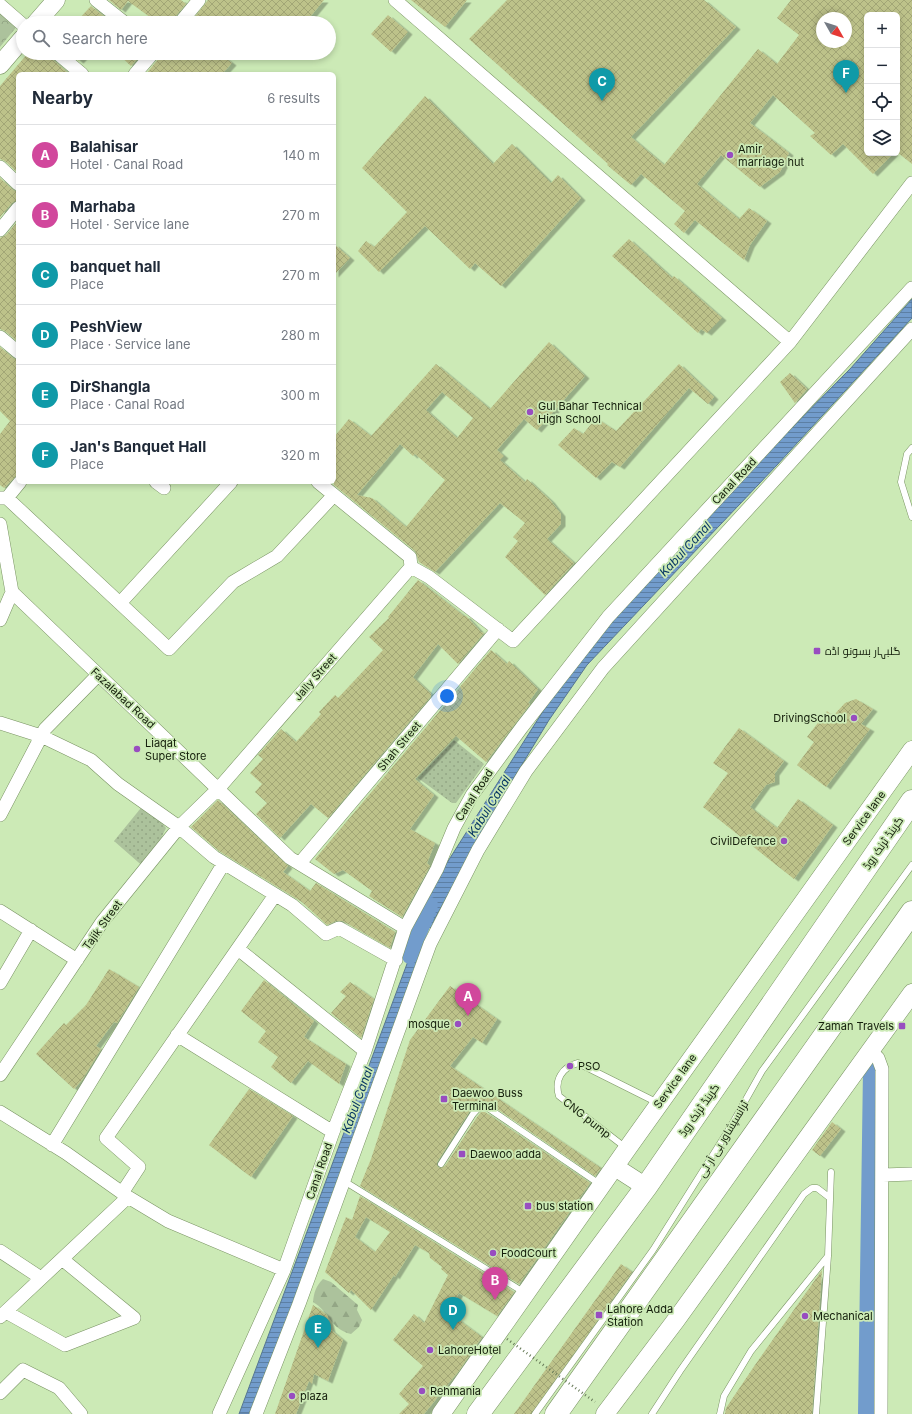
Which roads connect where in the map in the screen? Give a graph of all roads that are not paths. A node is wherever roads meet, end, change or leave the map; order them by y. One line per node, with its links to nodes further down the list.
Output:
1 (56, 0): 6 (street)
2 (96, 0): 7 (street)
3 (395, 0): 24 (street)
4 (194, 2): 8 (street)
5 (0, 6): 9 (street)
6 (42, 16)
7 (116, 16)
8 (185, 16)
9 (16, 19)
10 (16, 46): 13 (street)
11 (65, 60): 14 (street)
12 (148, 60): 15 (street)
13 (0, 64)
14 (80, 72)
15 (137, 72)
16 (0, 167): 17 (street)
17 (16, 182)
18 (912, 183): 24 (street)
19 (16, 210): 20 (street)
20 (0, 230)
21 (912, 288): 53 (street, Canal Road)
22 (912, 329): 74 (street)
23 (0, 336): 25 (street)
24 (790, 342): 38 (street)
25 (16, 350)
26 (912, 448): 32 (lane)
27 (18, 484): 31 (street)
28 (229, 484): 36 (street)
29 (320, 484): 30 (street)
30 (334, 495): 34 (street); 36 (street)
31 (4, 498): 36 (street)
32 (912, 517)
33 (0, 524): 35 (street)
34 (411, 567): 38 (street); 43 (street, Jally Street)
35 (12, 592): 37 (street); 39 (street, Fazalabad Road)
36 (121, 602)
37 (0, 620)
38 (498, 629): 48 (street, Shah Street)
39 (98, 675): 41 (street); 43 (street, Fazalabad Road)
40 (0, 723): 41 (street)
41 (42, 736): 45 (street); 46 (street)
42 (912, 750): 64 (street, Service lane)
43 (219, 788): 46 (street, Tajik Street); 48 (street, Fazalabad Road)
44 (912, 801): 76 (highway, گرینڈ ٹرنک روڈ)
45 (0, 815)
46 (179, 827): 47 (street); 56 (street, Tajik Street)
47 (224, 863): 50 (street); 67 (street)
48 (300, 863): 53 (street, Fazalabad Road)
49 (912, 865): 93 (lane, ٹرانسپشاور بی آر ٹی)
50 (275, 895): 55 (street); 57 (street)
51 (0, 910): 54 (street)
52 (912, 912): 94 (highway)
53 (405, 928): 57 (street, Canal Road)
54 (31, 930): 56 (street); 58 (street)
55 (238, 949): 60 (street); 62 (street)
56 (77, 960): 63 (street, Tajik Street)
57 (396, 960): 62 (street, Canal Road)
58 (0, 983)
59 (912, 993): 61 (street)
60 (177, 1036): 66 (street); 77 (street)
61 (870, 1050): 73 (street); 87 (street)
62 (365, 1051): 66 (street, Canal Road)
63 (0, 1075)
64 (660, 1103): 68 (street, Service lane); 68 (lane, CNG pump)
65 (0, 1112): 67 (street)
66 (333, 1132): 82 (street, Canal Road)
67 (52, 1145): 77 (street)
68 (627, 1149): 70 (street, Service lane)
69 (441, 1164): 75 (lane)
70 (614, 1167): 75 (street, Service lane); 76 (street)
71 (831, 1172): 78 (lane)
72 (912, 1174): 73 (street)
73 (883, 1175): 98 (street)
74 (344, 1181): 84 (lane); 90 (street)
75 (602, 1186): 84 (street, Service lane)
76 (646, 1188): 92 (highway, گرینڈ ٹرنک روڈ)
77 (125, 1195): 81 (street); 82 (street)
78 (830, 1198): 80 (lane); 95 (lane)
79 (0, 1251): 83 (street)
80 (828, 1256): 96 (lane); 97 (lane)
81 (62, 1259): 83 (street); 85 (street)
82 (284, 1270): 89 (street, Canal Road)
83 (41, 1278): 85 (street)
84 (526, 1294): 91 (street, Service lane)
85 (3, 1314)
86 (0, 1393): 88 (street)
87 (600, 1408)
88 (81, 1414)
89 (219, 1414)
90 (256, 1414)
91 (441, 1414)
92 (478, 1414)
93 (535, 1414)
94 (556, 1414)
95 (652, 1414)
96 (720, 1414)
97 (816, 1414)
98 (882, 1414)

